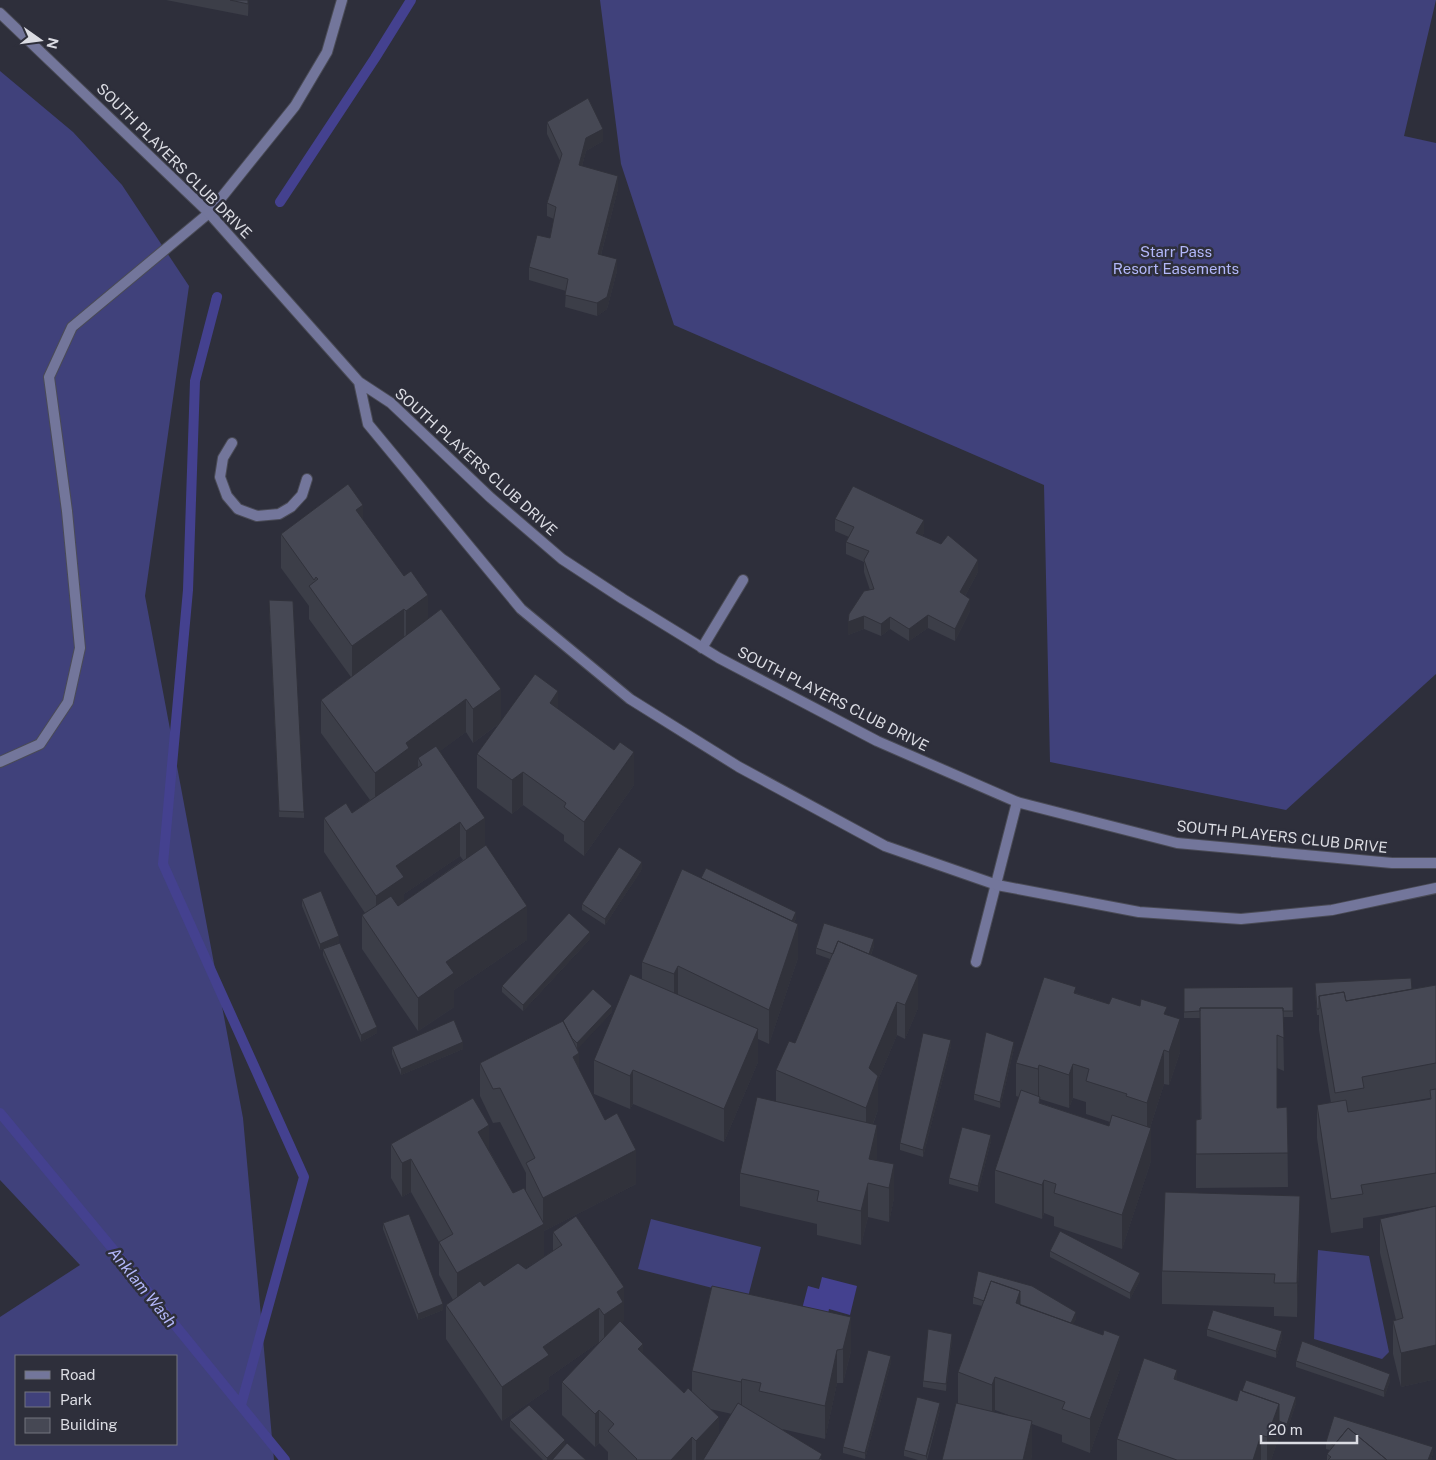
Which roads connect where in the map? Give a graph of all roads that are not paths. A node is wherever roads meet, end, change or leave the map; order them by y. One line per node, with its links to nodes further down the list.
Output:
1 (342, 0): 3 (street)
2 (0, 13): 3 (street, SOUTH PLAYERS CLUB DRIVE)
3 (209, 213): 4 (street, SOUTH PLAYERS CLUB DRIVE); 9 (street)
4 (359, 382): 8 (street, SOUTH PLAYERS CLUB DRIVE); 12 (street, SOUTH PLAYERS CLUB DRIVE)
5 (232, 443): 6 (street)
6 (307, 479)
7 (743, 580): 8 (street)
8 (702, 648): 10 (street, SOUTH PLAYERS CLUB DRIVE)
9 (0, 762)
10 (1018, 802): 11 (street, SOUTH PLAYERS CLUB DRIVE); 12 (street)
11 (1436, 863)
12 (997, 885): 13 (street, SOUTH PLAYERS CLUB DRIVE); 14 (street)
13 (1436, 888)
14 (976, 962)

